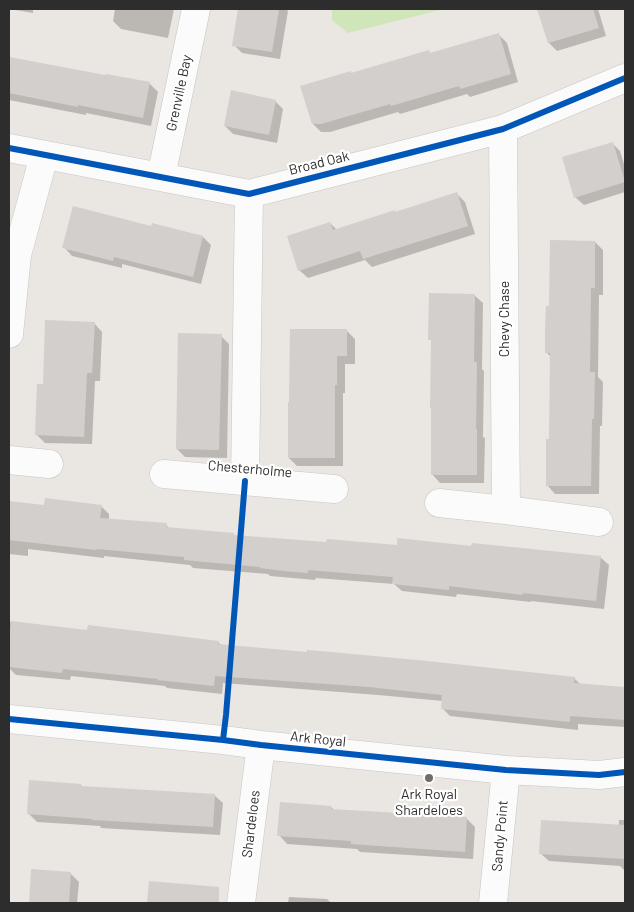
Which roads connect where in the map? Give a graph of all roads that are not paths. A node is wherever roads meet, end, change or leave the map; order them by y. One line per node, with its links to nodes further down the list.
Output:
1 (196, 9): 6 (street, Grenville Bay)
2 (625, 78): 3 (street, Broad Oak)
3 (502, 129): 7 (street, Broad Oak); 15 (street, Chevy Chase)
4 (9, 148): 5 (street, Broad Oak)
5 (44, 156): 6 (street, Broad Oak); 8 (street)
6 (161, 177): 7 (street, Broad Oak)
7 (249, 194): 12 (street, Chesterholme)
8 (9, 334)
9 (9, 460): 10 (street)
10 (49, 464)
11 (164, 474): 12 (street, Chesterholme)
12 (245, 480): 13 (street, Chesterholme)
13 (334, 489)
14 (439, 503): 15 (street)
15 (506, 510): 16 (street)
16 (599, 522)
17 (9, 719): 18 (street, Ark Royal)
18 (261, 745): 19 (street, Ark Royal); 21 (street, Shardeloes)
19 (506, 770): 20 (street, Ark Royal); 22 (street, Sandy Point)
20 (625, 772)
21 (241, 903)
22 (493, 903)

